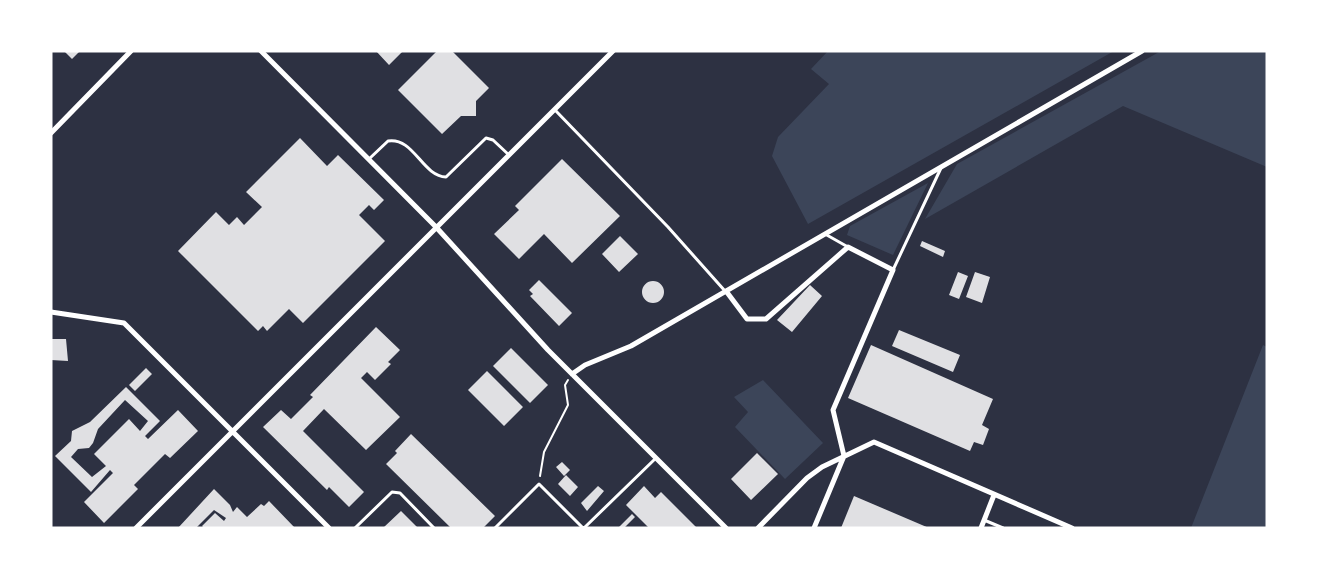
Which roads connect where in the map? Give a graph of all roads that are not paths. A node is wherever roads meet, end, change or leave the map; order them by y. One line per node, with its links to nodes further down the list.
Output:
1 (131, 51): 6 (street)
2 (260, 51): 8 (street)
3 (613, 51): 5 (street)
4 (1142, 51): 9 (street)
5 (554, 110): 7 (street); 14 (lane)
6 (51, 133)
7 (509, 155): 8 (lane); 10 (street)
8 (369, 159): 10 (street)
9 (942, 167): 11 (street); 13 (lane)
10 (436, 227): 16 (street); 17 (street)
11 (825, 234): 12 (lane); 14 (street)
12 (848, 247): 13 (street); 14 (street)
13 (893, 270): 18 (street)
14 (726, 291): 16 (street)
15 (51, 312): 17 (street)
16 (572, 374): 19 (street)
17 (232, 431): 22 (street); 23 (street)
18 (844, 456): 20 (street); 29 (street); 30 (street)
19 (656, 458): 27 (lane); 28 (street)
20 (994, 495): 21 (street); 33 (street)
21 (984, 520): 31 (street); 32 (lane)
22 (136, 528)
23 (329, 528)
24 (355, 528): 25 (lane)
25 (434, 528)
26 (495, 528): 27 (lane)
27 (584, 528)
28 (726, 528)
29 (758, 528)
30 (814, 528)
31 (981, 528)
32 (1003, 528)
33 (1072, 528)

